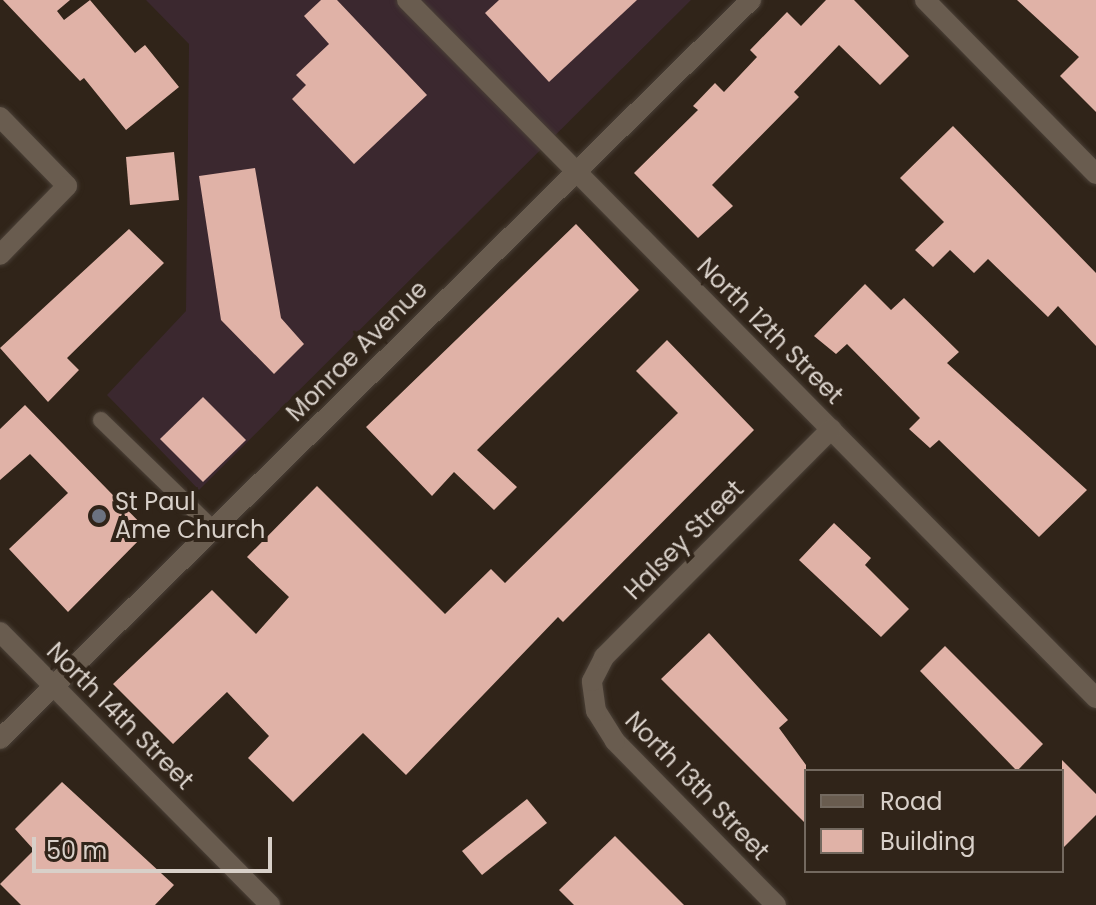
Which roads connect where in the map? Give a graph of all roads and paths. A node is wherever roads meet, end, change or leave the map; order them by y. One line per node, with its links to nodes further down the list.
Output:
1 (407, 0): 5 (street, North 12th Street)
2 (751, 0): 5 (street, Monroe Avenue)
3 (925, 0): 6 (street)
4 (0, 117): 7 (street)
5 (577, 172): 9 (street, North 12th Street); 10 (street, Monroe Avenue)
6 (1096, 174)
7 (0, 255)
8 (101, 420): 10 (lane)
9 (831, 429): 13 (street, Halsey Street); 14 (street, North 12th Street)
10 (213, 529): 12 (street, Monroe Avenue)
11 (0, 632): 12 (street, North 14th Street)
12 (53, 686): 15 (street, Monroe Avenue); 16 (street, North 14th Street)
13 (592, 697): 17 (street, North 13th Street)
14 (1096, 698)
15 (0, 739)
16 (270, 905)
17 (776, 905)

